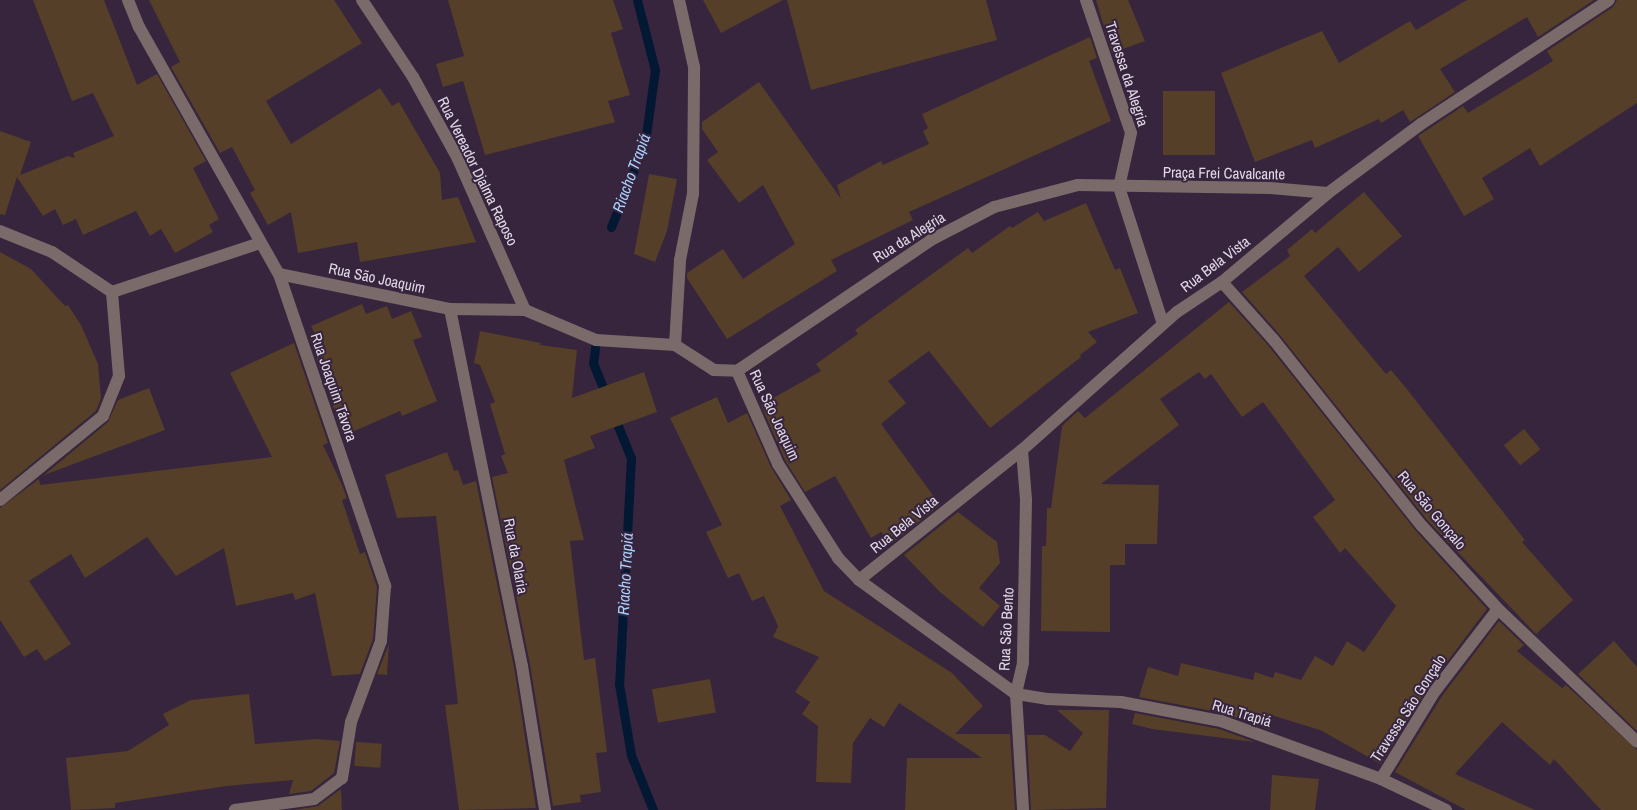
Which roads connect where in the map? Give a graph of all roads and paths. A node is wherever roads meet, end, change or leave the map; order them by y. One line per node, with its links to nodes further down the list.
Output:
1 (128, 0): 9 (street, Rua Joaquim Távora)
2 (364, 0): 14 (street, Rua Vereador Djalma Raposo)
3 (679, 0): 16 (street)
4 (1086, 0): 6 (street, Travessa da Alegria)
5 (1609, 0): 7 (street, Rua Bela Vista)
6 (1119, 187): 7 (street, Praça Frei Cavalcante); 15 (street); 17 (street, Rua da Alegria)
7 (1328, 193): 11 (street, Rua Bela Vista)
8 (0, 231): 12 (street)
9 (260, 243): 10 (street, Rua Joaquim Távora); 12 (street)
10 (279, 274): 13 (street, Rua São Joaquim); 25 (street, Rua Joaquim Távora)
11 (1222, 282): 15 (street, Rua Bela Vista); 21 (street, Rua São Gonçalo)
12 (112, 292): 19 (street)
13 (450, 310): 14 (street, Rua São Joaquim); 27 (street, Rua da Olaria)
14 (525, 310): 16 (street, Rua São Joaquim)
15 (1162, 324): 18 (street, Rua Bela Vista)
16 (675, 345): 17 (street, Rua São Joaquim)
17 (737, 371): 20 (street, Rua São Joaquim)
18 (1022, 450): 20 (street, Rua Bela Vista); 22 (street, Rua São Bento)
19 (0, 500)
20 (860, 580): 22 (street, Rua São Joaquim)
21 (1498, 609): 23 (street, Rua São Gonçalo); 24 (street, Travessa São Gonçalo)
22 (1016, 694): 24 (street, Rua Trapiá); 28 (street, Rua São Bento)
23 (1637, 742)
24 (1381, 779): 29 (street, Rua Trapiá)
25 (313, 804): 26 (street, Rua Joaquim Távora)
26 (234, 810)
27 (545, 810)
28 (1023, 810)
29 (1446, 810)

